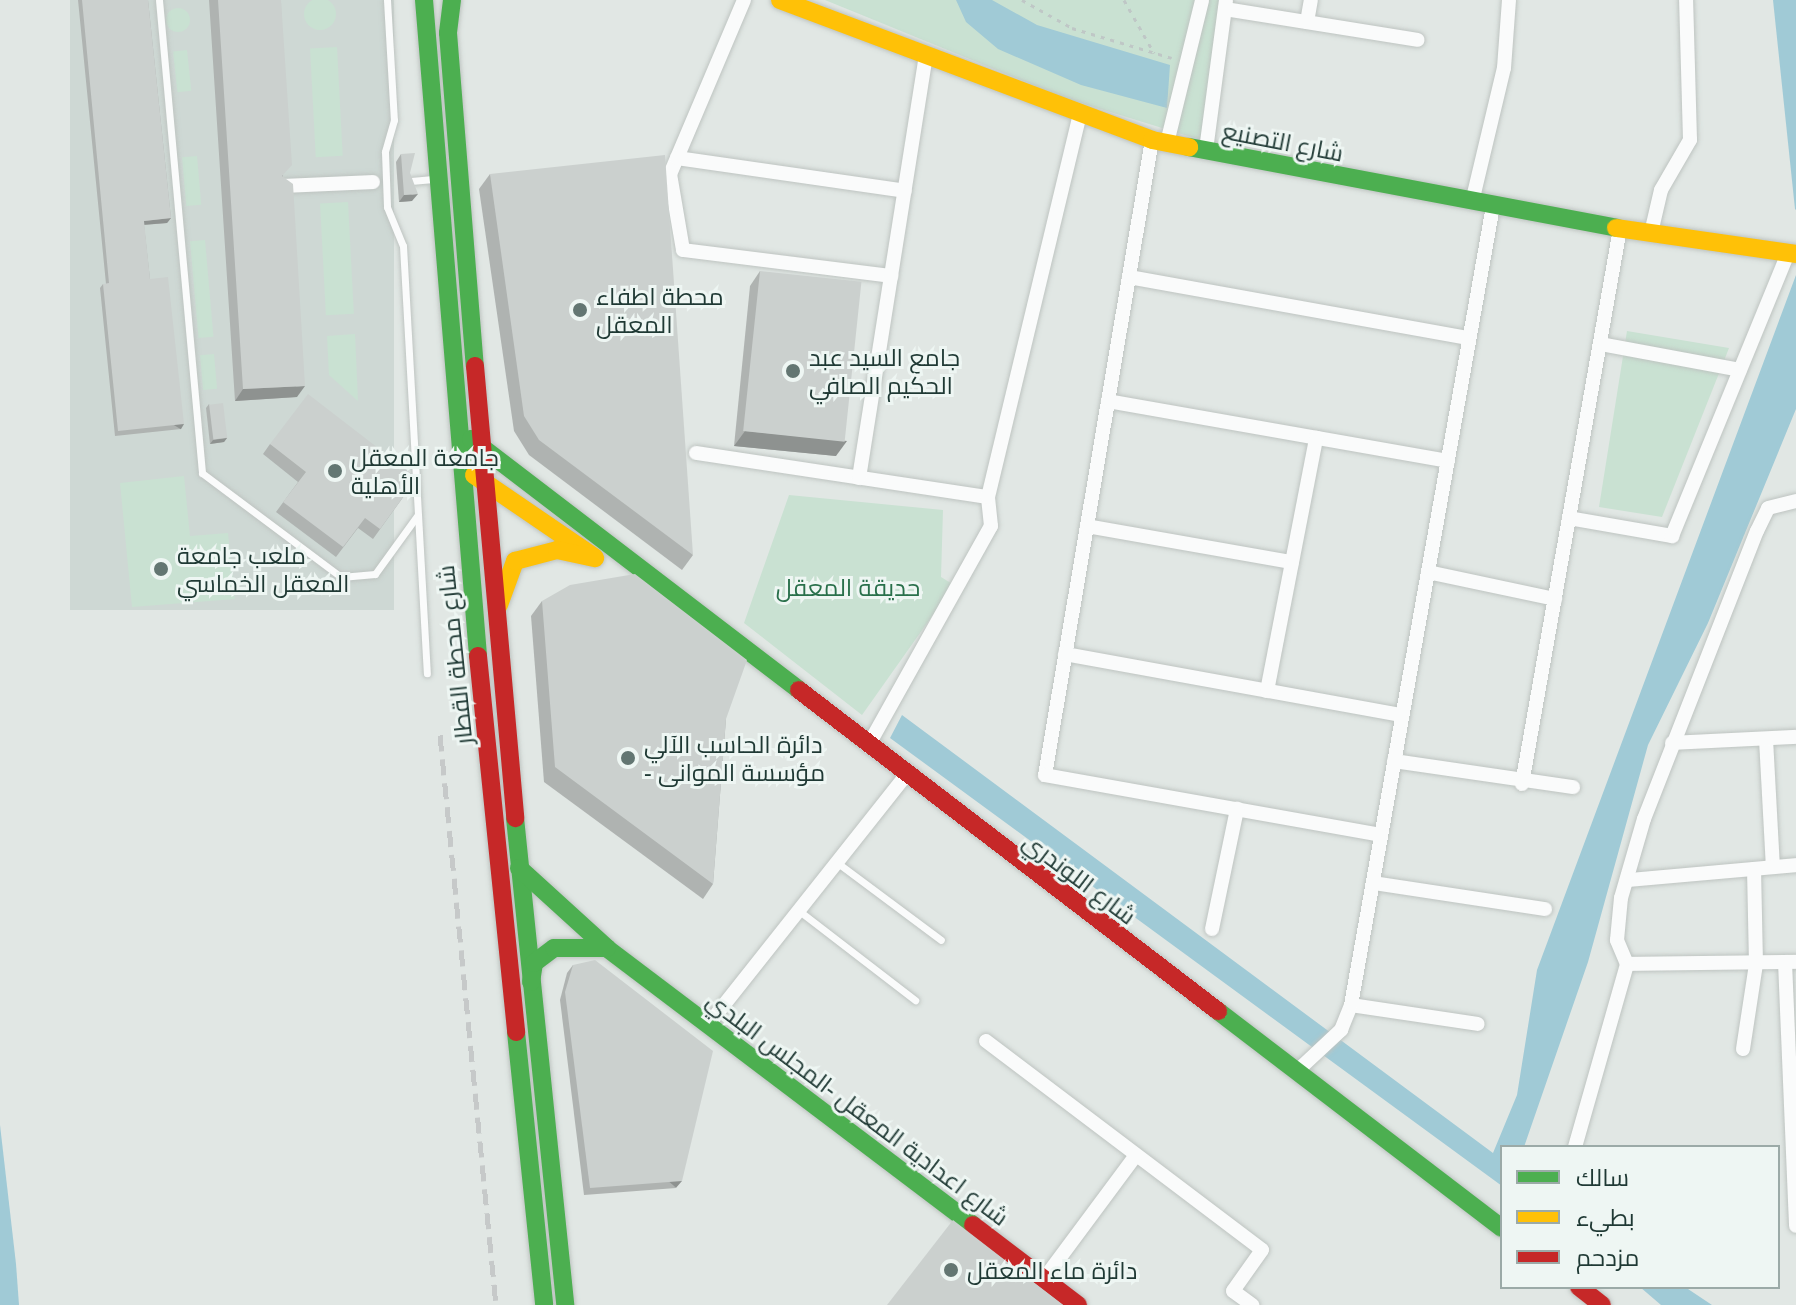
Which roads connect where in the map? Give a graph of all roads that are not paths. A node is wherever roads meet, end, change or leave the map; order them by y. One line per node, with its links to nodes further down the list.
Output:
1 (159, 0): 48 (lane)
2 (387, 0): 22 (lane)
3 (424, 0): 19 (main road, شارع محطة القطار)
4 (452, 0): 31 (main road, شارع محطة القطار)
5 (744, 0): 18 (street)
6 (780, 0): 14 (main road, شارع التصنيع)
7 (1202, 0): 16 (street)
8 (1311, 0): 12 (street)
9 (1509, 0): 25 (street)
10 (1686, 0): 28 (street)
11 (1225, 5): 12 (street); 17 (street)
12 (1307, 22): 13 (street)
13 (1418, 40)
14 (926, 56): 15 (main road, شارع التصنيع); 24 (street)
15 (1080, 114): 16 (main road, شارع التصنيع); 46 (street)
16 (1160, 141): 17 (main road, شارع التصنيع); 33 (street)
17 (1206, 150): 25 (main road, شارع التصنيع)
18 (677, 158): 24 (street); 32 (street)
19 (436, 179): 21 (lane); 30 (main road, شارع محطة القطار)
20 (397, 181): 22 (lane)
21 (411, 181)
22 (379, 182): 23 (street); 48 (lane)
23 (284, 186)
24 (905, 191): 32 (street)
25 (1472, 202): 26 (main road, شارع التصنيع)
26 (1493, 206): 27 (main road, شارع التصنيع); 34 (street)
27 (1620, 229): 28 (main road, شارع التصنيع); 35 (street)
28 (1651, 233): 29 (main road, شارع التصنيع)
29 (1792, 253): 36 (street)
30 (442, 266): 31 (main road); 38 (main road, شارع محطة القطار)
31 (466, 266): 40 (main road, شارع محطة القطار)
32 (891, 276): 44 (street)
33 (1129, 277): 34 (street); 37 (street)
34 (1469, 338): 42 (street)
35 (1600, 344): 36 (street); 49 (street)
36 (1740, 370): 49 (street)
37 (1108, 401): 39 (street); 50 (street)
38 (457, 431): 40 (main road, شارع اللوندري); 43 (main road, شارع محطة القطار)
39 (1316, 438): 42 (street); 52 (street)
40 (483, 446): 45 (main road, شارع محطة القطار); 53 (main road, شارع اللوندري)
41 (696, 453): 44 (street)
42 (1448, 461): 54 (street)
43 (459, 465): 45 (main road); 100 (main road, شارع محطة القطار)
44 (859, 478): 46 (street)
45 (487, 483): 51 (main road); 56 (main road, شارع محطة القطار)
46 (988, 497): 64 (street)
47 (1796, 501): 63 (street)
48 (417, 516): 58 (lane)
49 (1569, 518): 55 (street)
50 (1087, 526): 52 (street); 57 (street)
51 (595, 558): 53 (main road); 56 (main road)
52 (1292, 562): 59 (street)
53 (631, 564): 64 (main road, شارع اللوندري)
54 (1428, 572): 55 (street); 60 (street)
55 (1555, 599): 67 (street)
56 (495, 619): 74 (main road, شارع محطة القطار)
57 (1065, 654): 59 (street); 69 (street)
58 (427, 673)
59 (1267, 691): 60 (street)
60 (1402, 715): 65 (street)
61 (1796, 737): 62 (street)
62 (1766, 739): 63 (street); 73 (street)
63 (1672, 743): 76 (street)
64 (868, 746): 66 (main road, شارع اللوندري)
65 (1394, 761): 67 (street); 70 (street)
66 (906, 775): 71 (street); 93 (main road, شارع اللوندري)
67 (1522, 784): 68 (street)
68 (1573, 787)
69 (1237, 809): 70 (street); 80 (street)
70 (1381, 835): 77 (street)
71 (834, 860): 78 (street); 81 (lane)
72 (1796, 865): 73 (street)
73 (1773, 867): 75 (street)
74 (519, 868): 82 (main road, شارع اعدادية المعقل -المجلس البلدي); 86 (main road, شارع محطة القطار)
75 (1754, 869): 76 (street); 85 (street)
76 (1629, 880): 84 (street)
77 (1373, 883): 79 (street); 88 (street)
78 (796, 909): 87 (lane); 90 (street)
79 (1545, 909)
80 (1212, 929)
81 (941, 940)
82 (608, 949): 86 (main road); 90 (main road, شارع اعدادية المعقل -المجلس البلدي)
83 (1791, 962): 85 (street); 97 (street)
84 (1627, 964): 85 (street); 94 (street)
85 (1756, 964): 92 (street)
86 (531, 983): 101 (main road, شارع محطة القطار)
87 (915, 1000)
88 (1351, 1005): 89 (street); 93 (street)
89 (1478, 1024)
90 (708, 1025): 98 (main road, شارع اعدادية المعقل -المجلس البلدي)
91 (986, 1041): 95 (street)
92 (1743, 1049)
93 (1296, 1072): 96 (main road, شارع اللوندري)
94 (1576, 1145)
95 (1136, 1155): 98 (street); 103 (street)
96 (1500, 1226)
97 (1796, 1226)
98 (1044, 1279): 102 (main road, شارع اعدادية المعقل -المجلس البلدي)
99 (1582, 1289): 104 (main road)
100 (544, 1305)
101 (565, 1305)
102 (1078, 1305)
103 (1252, 1305)
104 (1602, 1305)

